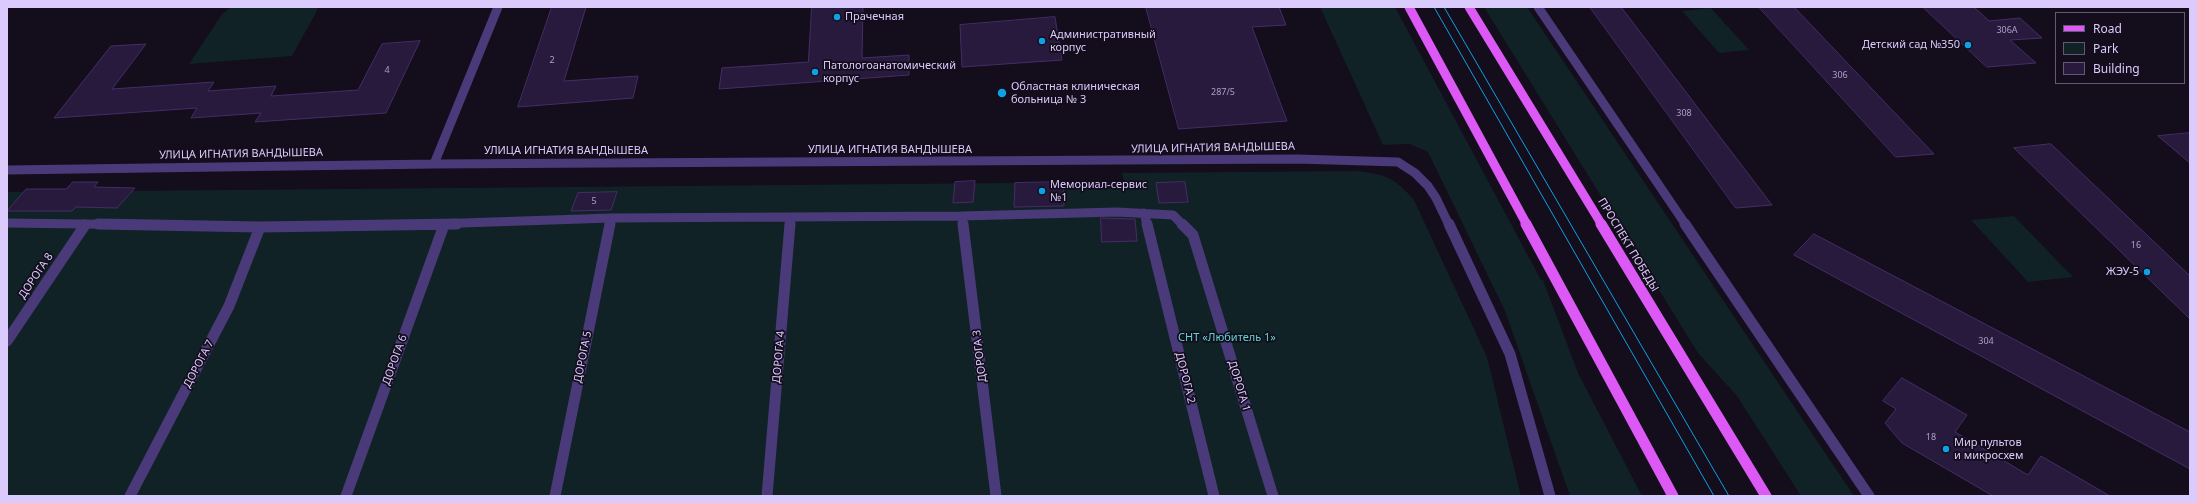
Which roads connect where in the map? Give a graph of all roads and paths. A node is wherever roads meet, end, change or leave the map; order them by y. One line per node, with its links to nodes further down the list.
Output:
1 (498, 7): 5 (street)
2 (1409, 7): 24 (main road)
3 (1469, 7): 25 (main road, ПРОСПЕКТ ПОБЕДЫ)
4 (1538, 7): 26 (street)
5 (434, 164): 6 (street, УЛИЦА ИГНАТИЯ ВАНДЫШЕВА); 23 (street, УЛИЦА ИГНАТИЯ ВАНДЫШЕВА)
6 (7, 170)
7 (1144, 213): 8 (street); 21 (street, ДОРОГА 2); 22 (street, ДОРОГА 1)
8 (962, 216): 10 (street); 20 (street, ДОРОГА 3)
9 (611, 218): 10 (street); 13 (street); 18 (street, ДОРОГА 5)
10 (791, 218): 19 (street, ДОРОГА 4)
11 (7, 223): 12 (street)
12 (85, 225): 14 (street); 15 (street, ДОРОГА 8)
13 (444, 225): 14 (street); 17 (street, ДОРОГА 6)
14 (260, 227): 16 (street, ДОРОГА 7)
15 (7, 341)
16 (130, 496)
17 (346, 496)
18 (555, 496)
19 (767, 496)
20 (996, 496)
21 (1214, 496)
22 (1273, 496)
23 (1550, 496)
24 (1673, 496)
25 (1766, 496)
26 (1869, 496)

